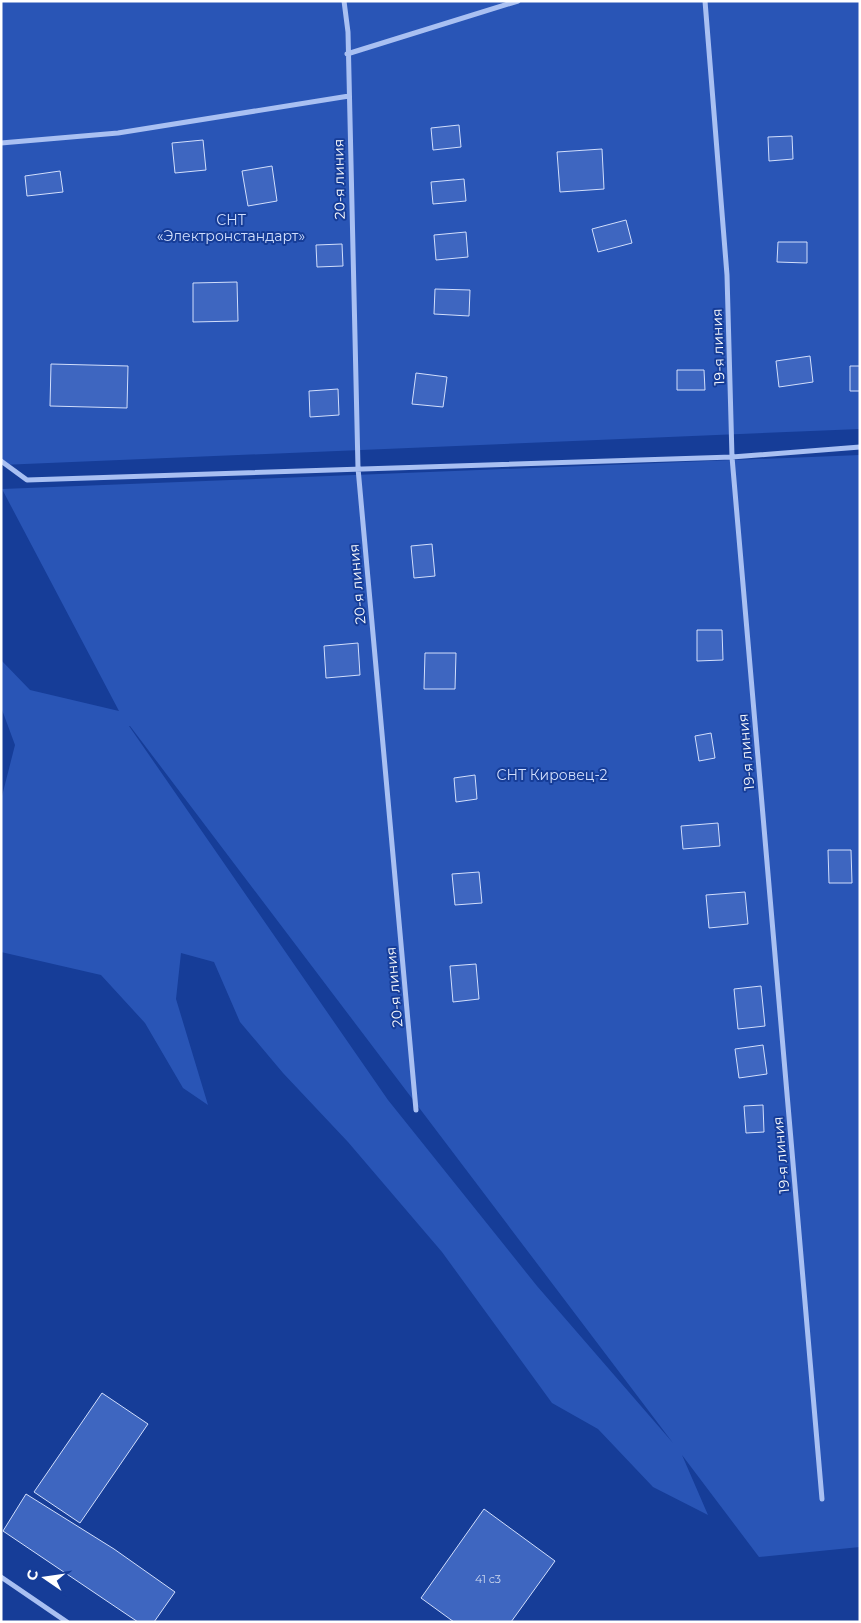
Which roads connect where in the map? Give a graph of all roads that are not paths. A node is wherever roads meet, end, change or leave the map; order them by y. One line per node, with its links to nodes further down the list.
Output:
1 (344, 1): 4 (street, 20-я линия)
2 (518, 1): 4 (street)
3 (705, 1): 8 (street, 19-я линия)
4 (348, 54): 5 (street, 20-я линия)
5 (349, 96): 6 (street); 10 (street, 20-я линия)
6 (1, 143)
7 (860, 447): 8 (street)
8 (732, 457): 10 (street); 12 (street, 19-я линия)
9 (1, 461): 10 (street)
10 (358, 468): 11 (street, 20-я линия)
11 (416, 1110)
12 (822, 1499)
13 (1, 1577): 14 (street)
14 (67, 1622)

